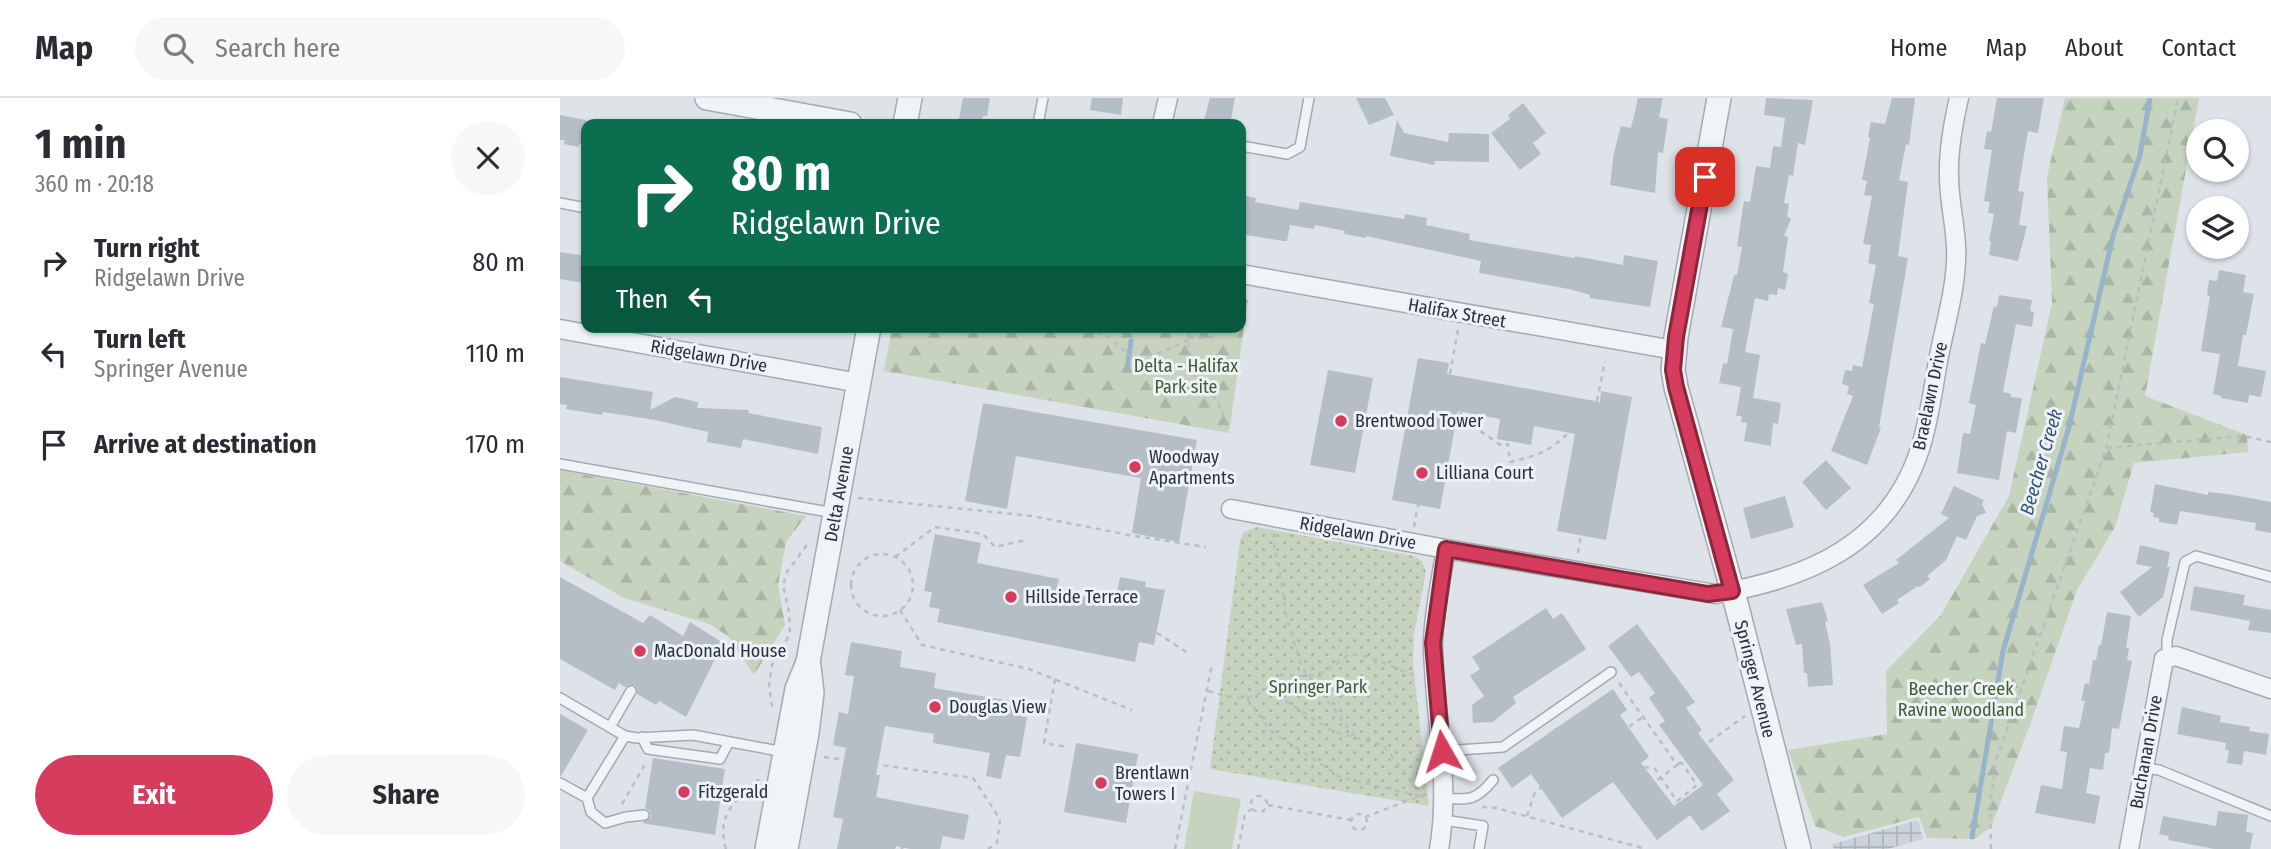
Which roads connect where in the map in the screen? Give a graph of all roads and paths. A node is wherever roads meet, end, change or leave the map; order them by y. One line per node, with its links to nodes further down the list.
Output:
1 (707, 98): 9 (street)
2 (910, 98): 10 (street)
3 (1043, 98): 11 (lane)
4 (1168, 98): 12 (street)
5 (1309, 98): 13 (lane)
6 (1719, 98): 26 (street, Springer Avenue)
7 (1959, 98): 50 (street, Braelawn Drive)
8 (2178, 98): 35 (path)
9 (822, 119)
10 (906, 119)
11 (1039, 119)
12 (1163, 119)
13 (1246, 147)
14 (560, 203): 15 (lane)
15 (581, 207)
16 (1246, 275): 26 (street, Halifax Street)
17 (560, 329): 19 (street, Ridgelawn Drive)
18 (1458, 330): 28 (path)
19 (581, 333)
20 (582, 333): 29 (street, Ridgelawn Drive)
21 (868, 333): 29 (street, Delta Avenue)
22 (1096, 333): 25 (path)
23 (1189, 333): 24 (path); 25 (path)
24 (1216, 333)
25 (1188, 340): 32 (path)
26 (1674, 350): 50 (street, Springer Avenue)
27 (1605, 361): 30 (path)
28 (1450, 374)
29 (859, 383): 37 (street, Delta Avenue)
30 (1597, 401)
31 (1461, 412): 33 (path)
32 (1226, 423)
33 (1569, 432)
34 (2271, 442): 35 (path)
35 (2106, 449): 114 (path)
36 (560, 464): 37 (lane)
37 (843, 505): 45 (path); 55 (street, Delta Avenue)
38 (1418, 505): 40 (path)
39 (1231, 509): 46 (street, Ridgelawn Drive)
40 (1414, 527)
41 (1274, 533): 58 (path)
42 (1581, 536): 47 (path)
43 (811, 539): 67 (path)
44 (1026, 540): 48 (path)
45 (1206, 547)
46 (1446, 549): 50 (street, Ridgelawn Drive); 60 (street)
47 (1577, 556)
48 (895, 557): 51 (path); 51 (path)
49 (2271, 577): 54 (lane)
50 (1732, 591): 113 (street, Springer Avenue)
51 (900, 610): 59 (path)
52 (1157, 633): 53 (path)
53 (1188, 653)
54 (2167, 657): 61 (street); 86 (street, Buchanan Drive)
55 (808, 662): 80 (street, Delta Avenue); 106 (street, Delta Avenue)
56 (1212, 664): 64 (path)
57 (1611, 672): 70 (lane); 71 (path)
58 (1308, 678): 60 (path); 62 (path); 75 (path)
59 (1055, 680): 68 (path); 77 (path)
60 (1436, 684): 79 (street)
61 (2271, 689)
62 (1269, 690): 66 (path); 75 (path)
63 (631, 691): 72 (lane)
64 (1208, 691): 66 (path); 108 (path)
65 (560, 698): 72 (lane)
66 (1247, 698): 92 (path)
67 (773, 710)
68 (1132, 710)
69 (1746, 714): 83 (path)
70 (1546, 717): 79 (lane); 82 (path)
71 (1643, 717): 82 (path); 84 (path)
72 (610, 727): 73 (lane)
73 (625, 736): 74 (lane); 93 (lane)
74 (642, 737): 76 (lane); 78 (lane)
75 (1356, 738): 92 (path)
76 (729, 742): 78 (lane); 80 (lane)
77 (1067, 747)
78 (648, 749): 101 (path)
79 (1442, 751): 96 (street)
80 (784, 752): 105 (street, Delta Avenue)
81 (823, 757): 107 (path)
82 (1580, 761): 99 (path)
83 (1681, 762): 84 (path); 88 (path)
84 (1677, 765): 88 (path)
85 (1644, 767): 88 (path)
86 (2143, 768): 100 (lane); 115 (street, Buchanan Drive)
87 (762, 777): 104 (path)
88 (1661, 777): 90 (path)
89 (1493, 780): 96 (lane)
90 (1655, 782)
91 (560, 783): 93 (lane)
92 (1420, 796): 96 (path); 102 (path)
93 (587, 798): 101 (lane)
94 (1268, 805): 97 (path); 97 (path); 103 (path)
95 (1475, 807): 99 (path)
96 (1443, 808): 110 (street); 111 (lane)
97 (1252, 809): 109 (path)
98 (644, 815): 101 (lane)
99 (1527, 816): 112 (path)
100 (2271, 816)
101 (626, 817)
102 (1365, 817): 103 (path); 103 (path)
103 (1351, 820)
104 (726, 849)
105 (767, 849)
106 (786, 849)
107 (988, 849)
108 (1175, 849)
109 (1238, 849)
110 (1439, 849)
111 (1479, 849)
112 (1646, 849)
113 (1799, 849)
114 (1991, 849)
115 (2129, 849)

